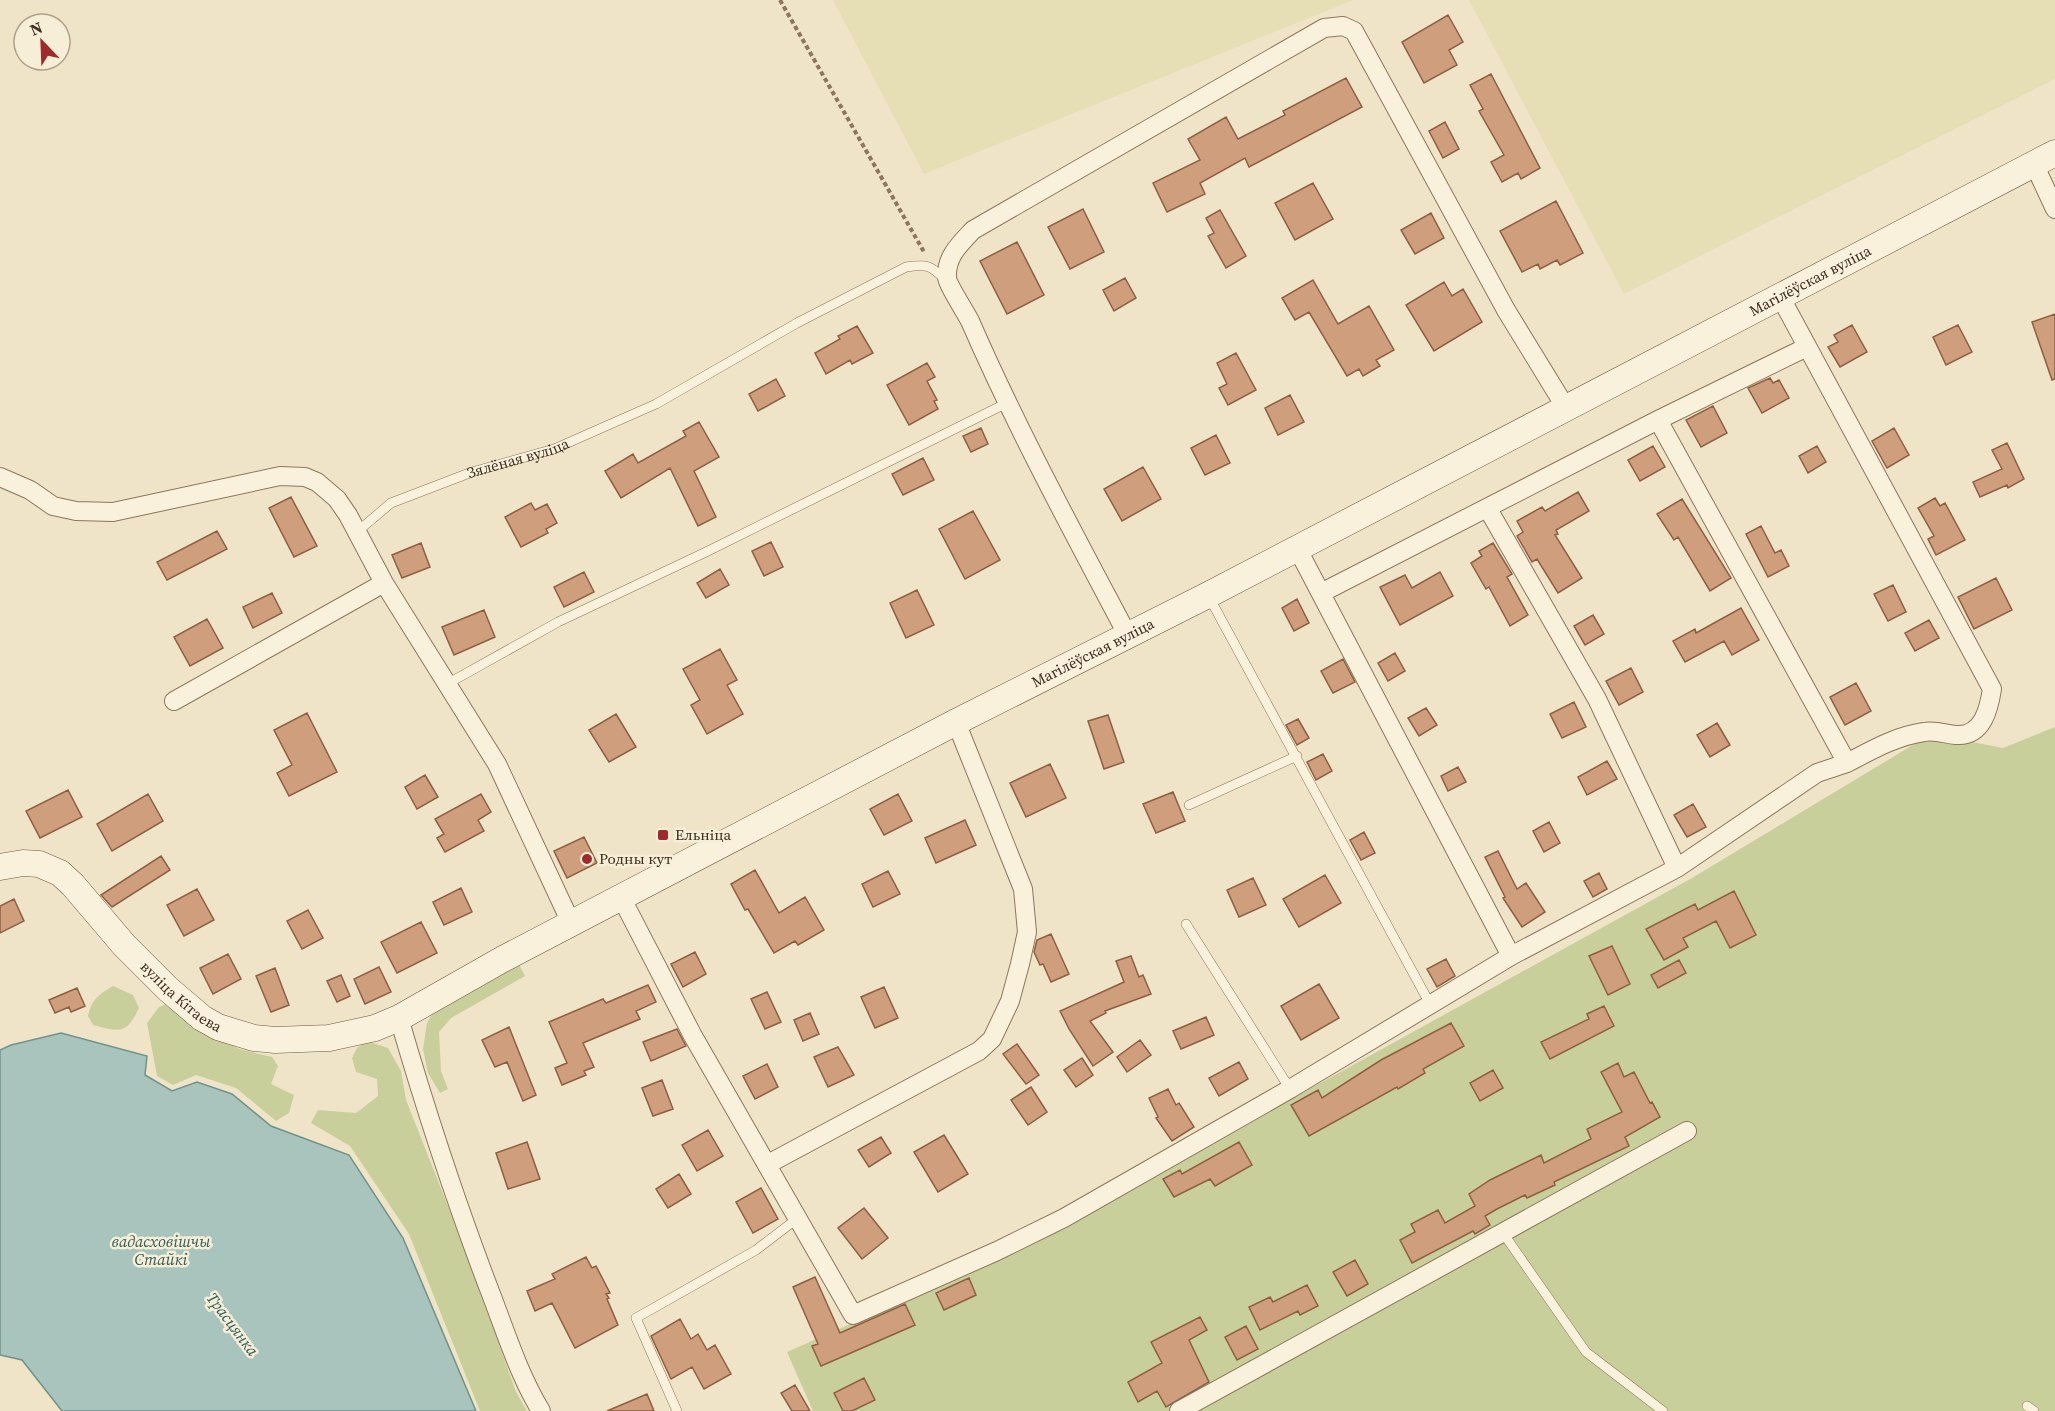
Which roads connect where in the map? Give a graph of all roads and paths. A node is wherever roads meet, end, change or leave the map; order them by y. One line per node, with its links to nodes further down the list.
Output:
1 (780, 0): 4 (path)
2 (2044, 159): 3 (street); 6 (main road, Магілёўская вуліца)
3 (2055, 209)
4 (932, 266): 5 (lane); 13 (lane, Зялёная вуліца)
5 (946, 280): 8 (street); 9 (street)
6 (1781, 298): 7 (street); 9 (main road, Магілёўская вуліца)
7 (1807, 347): 10 (street); 23 (street)
8 (1007, 403): 18 (street); 19 (lane)
9 (1566, 408): 14 (main road, Магілёўская вуліца)
10 (1658, 420): 12 (street); 23 (street)
11 (0, 477): 13 (street)
12 (1488, 509): 16 (street); 26 (street)
13 (358, 531): 15 (street)
14 (1297, 548): 16 (street); 17 (main road, Магілёўская вуліца)
15 (384, 583): 19 (street); 20 (street)
16 (1321, 593): 30 (street)
17 (1208, 595): 18 (main road, Магілёўская вуліца); 22 (lane)
18 (1128, 636): 21 (main road, Магілёўская вуліца)
19 (447, 684): 28 (street)
20 (174, 701)
21 (956, 722): 27 (main road, Магілёўская вуліца); 35 (street)
22 (1297, 756): 24 (lane); 31 (lane)
23 (1847, 763): 26 (street)
24 (1189, 804)
25 (0, 867): 32 (main road, вуліца Кітаева)
26 (1677, 868): 30 (street)
27 (621, 897): 28 (main road, вуліца Кітаева); 35 (street)
28 (571, 923): 32 (main road, вуліца Кітаева)
29 (1186, 924): 33 (lane)
30 (1510, 956): 31 (street)
31 (1430, 1004): 33 (street)
32 (399, 1018): 38 (street)
33 (1290, 1089): 36 (street)
34 (1688, 1131): 37 (street)
35 (768, 1164): 36 (street)
36 (798, 1218): 39 (lane)
37 (1503, 1233): 40 (street); 41 (lane)
38 (541, 1411)
39 (677, 1411)
40 (1179, 1411)
41 (1663, 1411)

